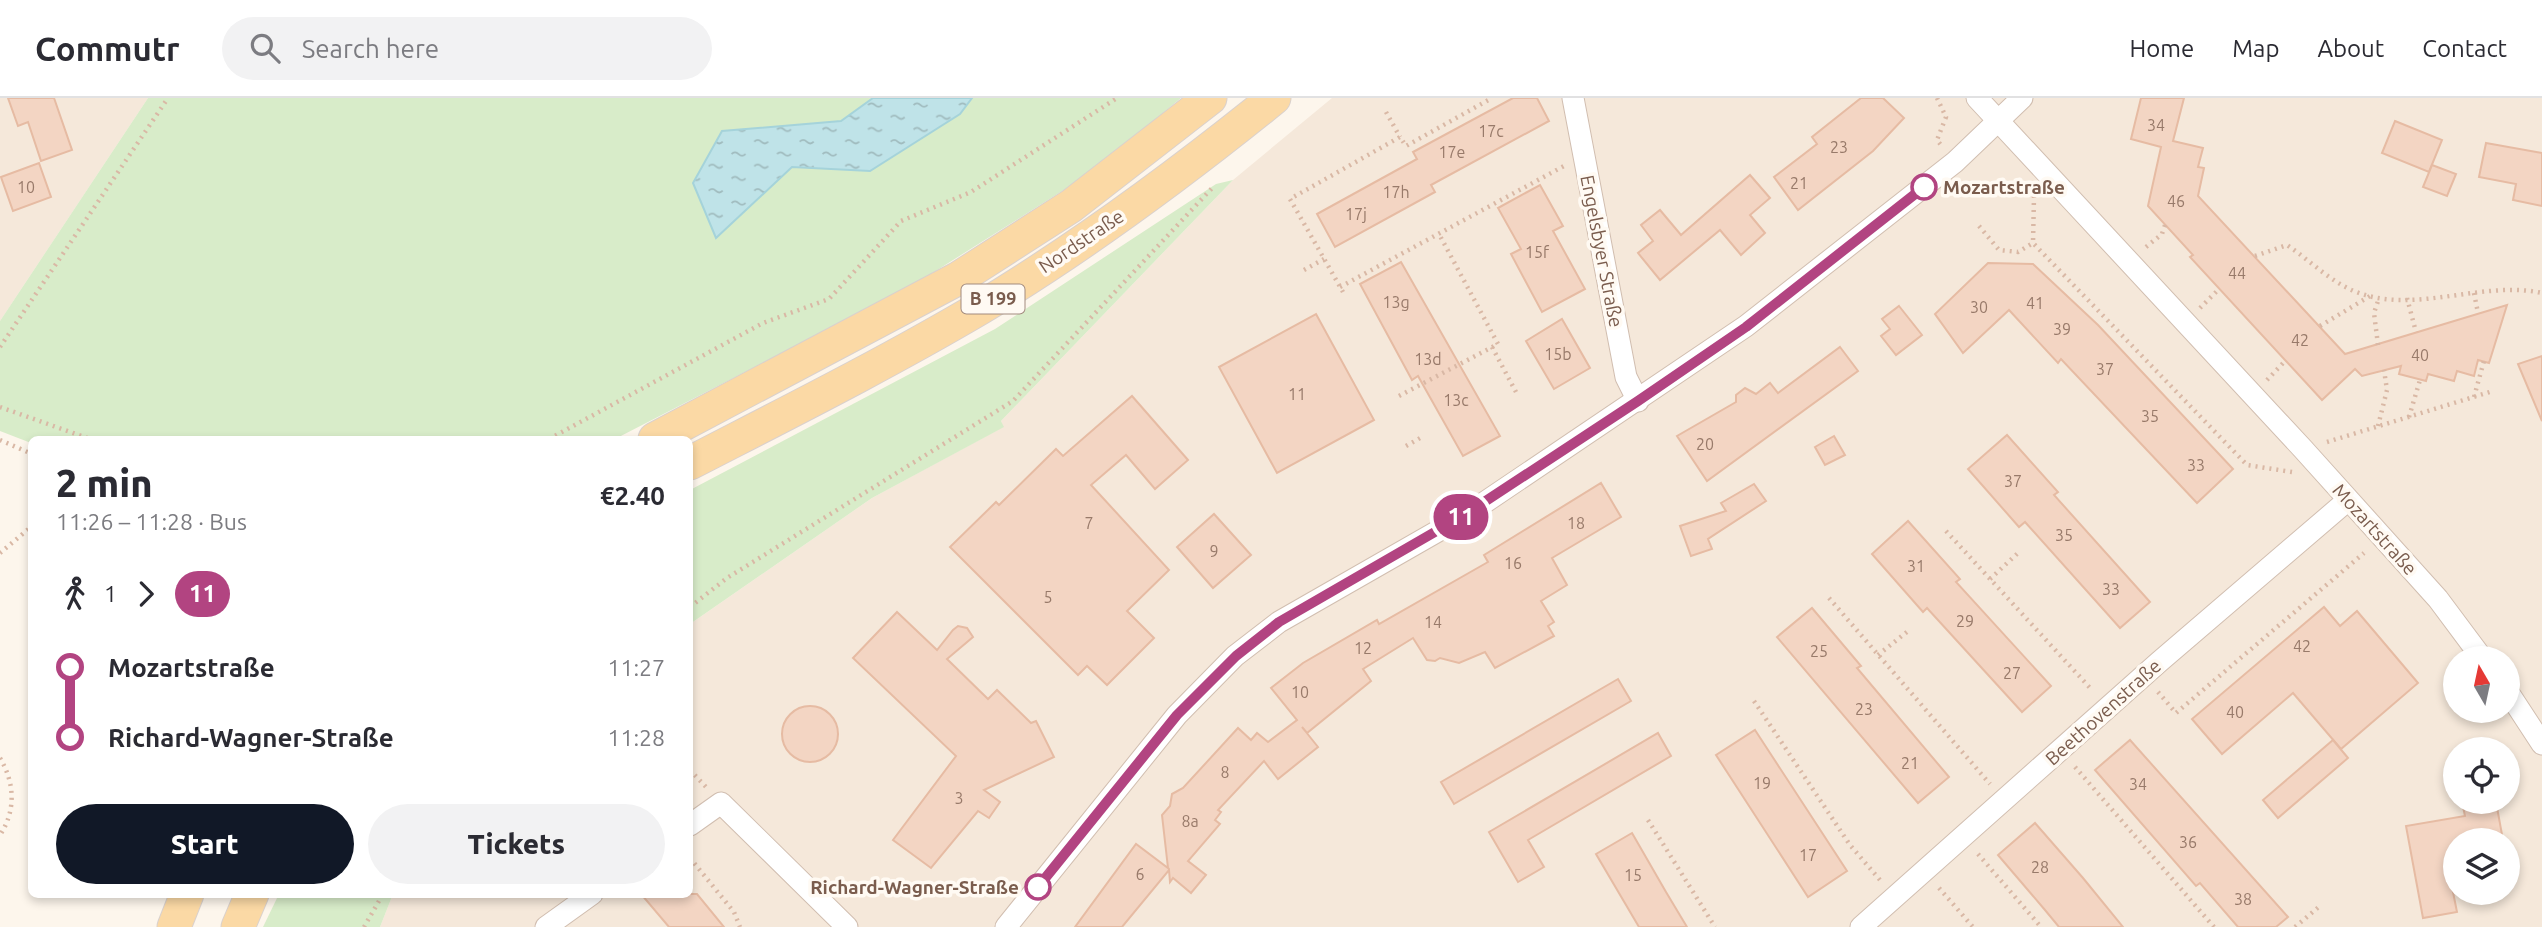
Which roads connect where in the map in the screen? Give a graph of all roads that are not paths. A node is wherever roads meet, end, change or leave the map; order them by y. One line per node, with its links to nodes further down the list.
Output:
1 (1210, 98): 8 (main road, Nordstraße / B 199)
2 (1273, 98): 9 (main road, Nordstraße / B 199)
3 (1573, 98): 7 (street, Engelsbyer Straße)
4 (1977, 98): 6 (street, Mozartstraße)
5 (2022, 98): 6 (street)
6 (1999, 121): 7 (street); 10 (street, Mozartstraße)
7 (1638, 401): 23 (street)
8 (661, 436)
9 (693, 461)
10 (2348, 500): 11 (street, Mozartstraße); 24 (street, Beethovenstraße)
11 (2473, 646)
12 (2520, 702): 13 (street)
13 (2536, 716): 14 (street)
14 (2542, 744)
15 (693, 823): 22 (street)
16 (185, 898): 19 (main road)
17 (250, 898): 20 (main road)
18 (586, 898): 21 (street)
19 (174, 927)
20 (238, 927)
21 (546, 927)
22 (846, 927)
23 (1006, 927)
24 (1861, 927)

